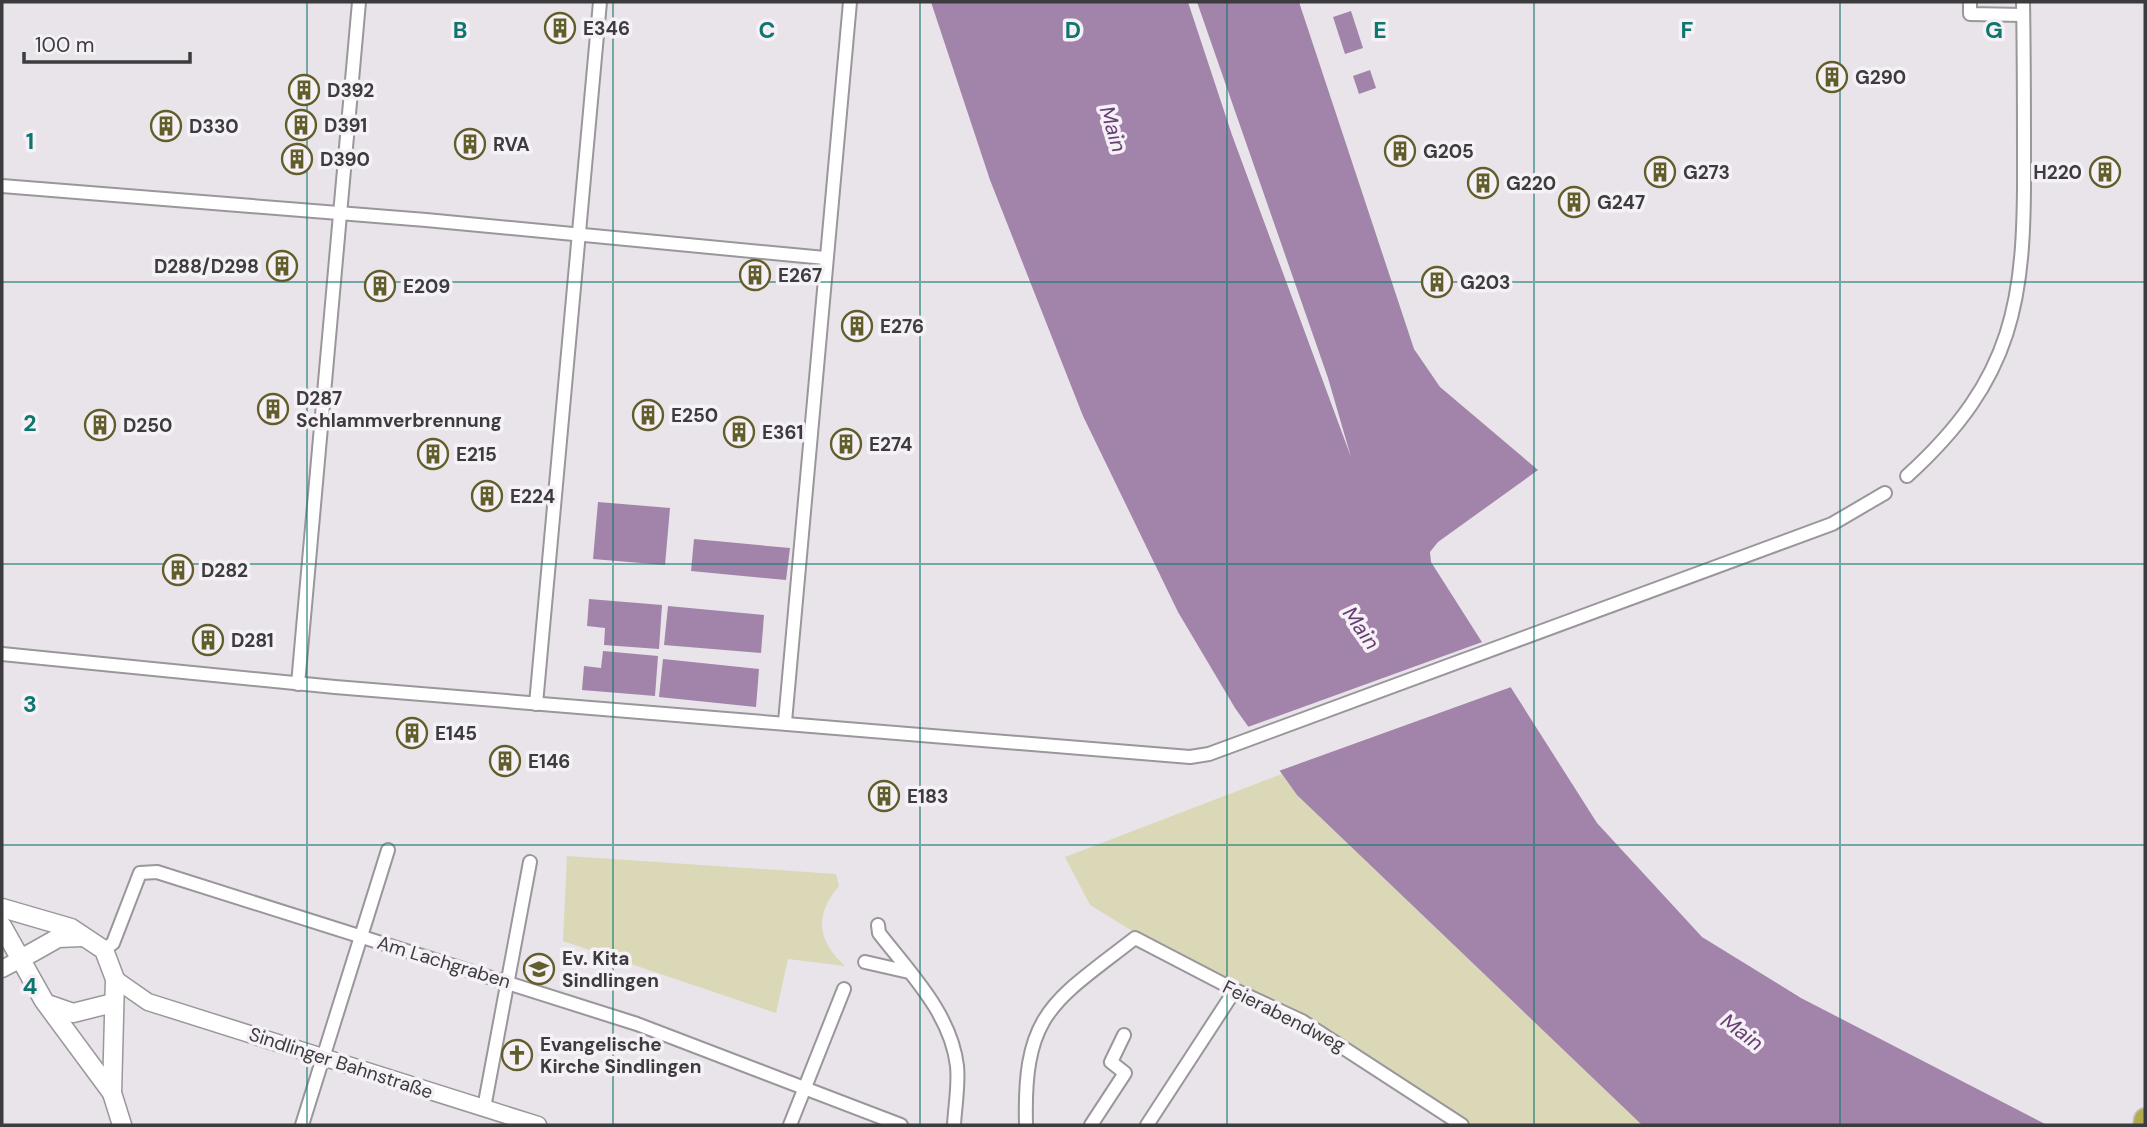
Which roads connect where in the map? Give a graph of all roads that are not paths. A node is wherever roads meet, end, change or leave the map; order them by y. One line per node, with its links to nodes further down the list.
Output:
1 (359, 2): 7 (street)
2 (600, 2): 8 (street)
3 (850, 2): 9 (street)
4 (1970, 2): 5 (street)
5 (2023, 8): 10 (street)
6 (2, 186): 7 (street)
7 (340, 215): 8 (street); 13 (street)
8 (578, 236): 9 (street); 14 (street)
9 (825, 258): 15 (street)
10 (1907, 476)
11 (1885, 493): 15 (street)
12 (2, 654): 13 (street)
13 (298, 684): 14 (street)
14 (536, 704): 15 (street)
15 (785, 722)
16 (388, 850): 21 (street)
17 (530, 862): 30 (street)
18 (2, 908): 22 (main road)
19 (877, 925): 28 (street)
20 (2, 926): 25 (main road)
21 (360, 936): 24 (street, Am Lachgraben); 30 (street, Am Lachgraben); 38 (street)
22 (89, 939): 23 (main road); 24 (main road)
23 (49, 942): 25 (main road); 33 (main road)
24 (104, 950): 29 (main road)
25 (19, 960): 27 (street); 33 (main road)
26 (865, 962): 28 (street)
27 (2, 969)
28 (909, 972): 48 (street)
29 (114, 976): 34 (street, Sindlinger Bahnstraße); 35 (main road); 36 (main road)
30 (510, 982): 39 (street, Am Lachgraben); 41 (street)
31 (844, 989): 39 (street)
32 (1235, 990): 49 (street, Feierabendweg); 51 (street); 52 (street, Feierabendweg)
33 (40, 995): 36 (main road); 40 (main road)
34 (144, 1000): 35 (street, Sindlinger Bahnstraße); 38 (street, Sindlinger Bahnstraße)
35 (114, 1003): 36 (main road); 40 (main road)
36 (89, 1010)
37 (1124, 1035): 50 (street)
38 (323, 1057): 41 (street, Sindlinger Bahnstraße); 44 (street)
39 (804, 1088): 46 (street); 47 (street, Am Lachgraben)
40 (112, 1093): 43 (main road)
41 (484, 1108): 45 (street, Sindlinger Bahnstraße)
42 (2145, 1119): 53 (highway)
43 (122, 1125)
44 (302, 1125)
45 (538, 1125)
46 (790, 1125)
47 (901, 1125)
48 (954, 1125)
49 (1026, 1125)
50 (1091, 1125)
51 (1147, 1125)
52 (1462, 1125)
53 (2144, 1125)

